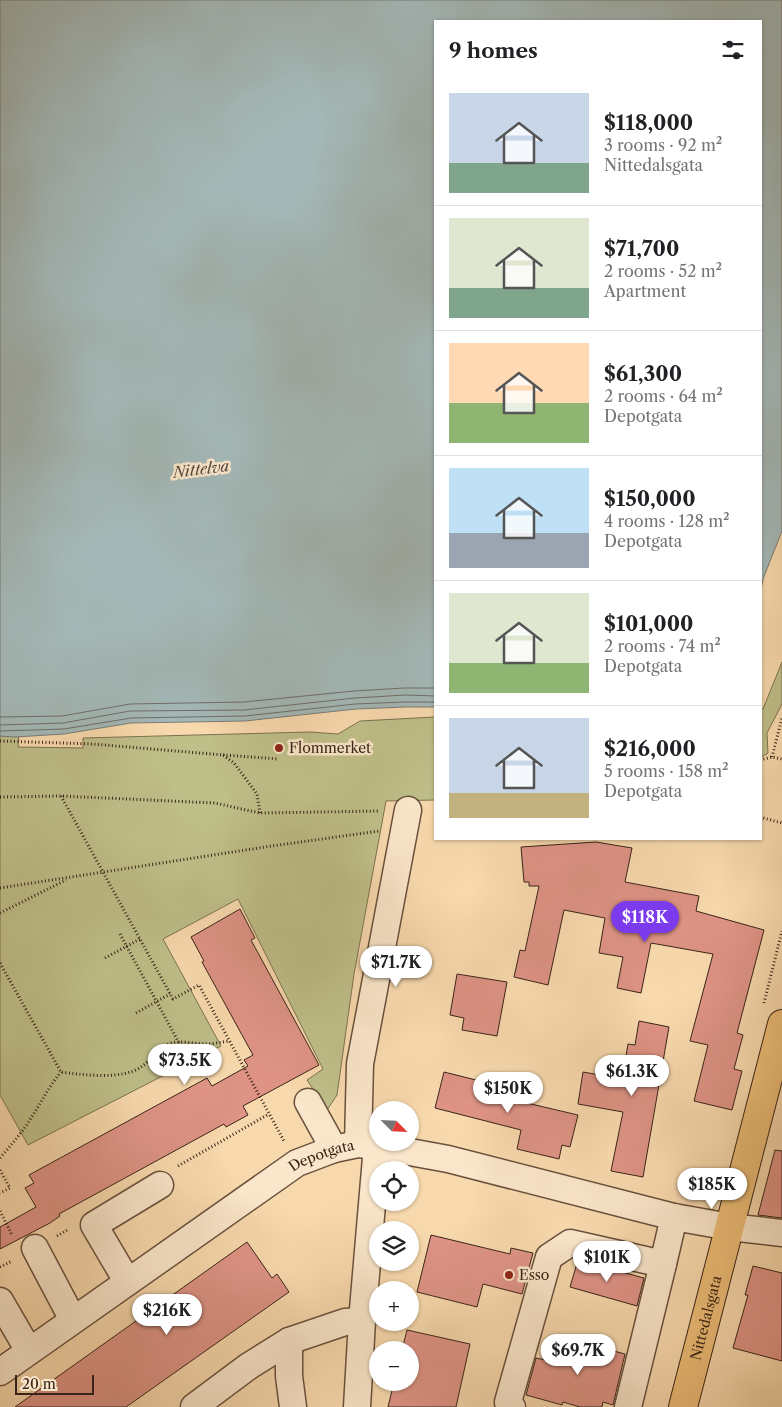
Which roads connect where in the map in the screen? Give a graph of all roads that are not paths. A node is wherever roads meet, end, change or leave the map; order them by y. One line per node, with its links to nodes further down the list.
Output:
1 (406, 820): 4 (street)
2 (782, 1024): 7 (main road, Nittedalsgata)
3 (308, 1102): 4 (street)
4 (356, 1146): 6 (street, Depotgata); 11 (street, Depotgata); 14 (street)
5 (160, 1185): 11 (street)
6 (674, 1217): 7 (street, Depotgata); 10 (street)
7 (730, 1227): 8 (street); 23 (main road, Nittedalsgata)
8 (782, 1233)
9 (35, 1248): 13 (street)
10 (663, 1264): 21 (street); 22 (street)
11 (127, 1281): 13 (street, Depotgata)
12 (0, 1301): 16 (street)
13 (73, 1320): 16 (street, Depotgata)
14 (362, 1321): 15 (street); 20 (street)
15 (289, 1341): 18 (street); 19 (street)
16 (30, 1350): 17 (street, Depotgata)
17 (0, 1372)
18 (194, 1407)
19 (293, 1407)
20 (357, 1407)
21 (512, 1407)
22 (628, 1407)
23 (683, 1407)

